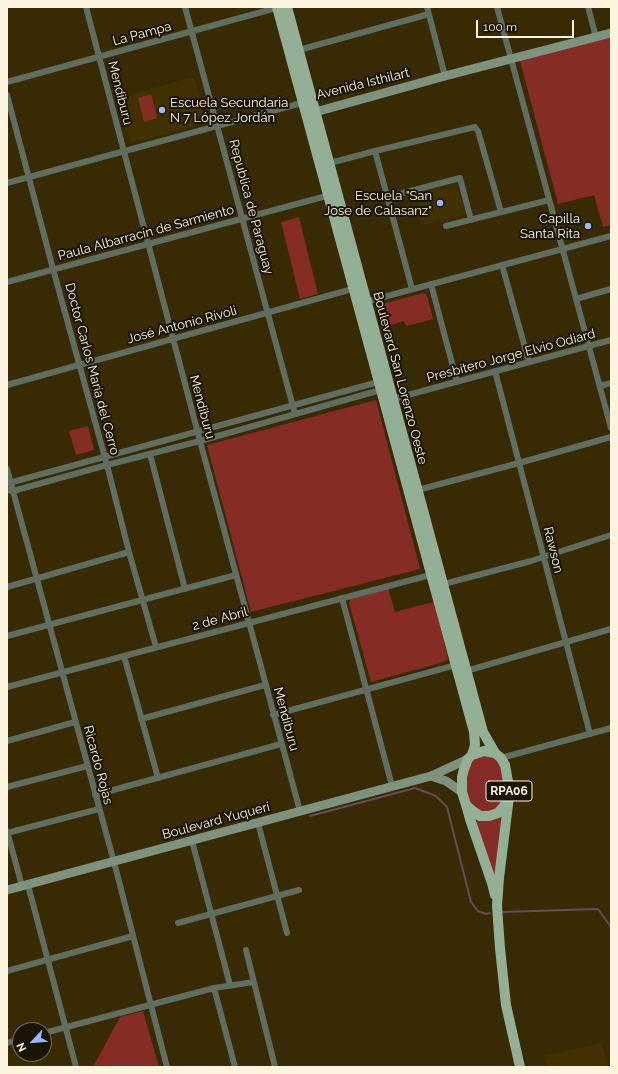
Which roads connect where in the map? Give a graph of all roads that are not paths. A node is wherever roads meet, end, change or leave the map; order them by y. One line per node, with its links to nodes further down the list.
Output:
1 (86, 7): 12 (street, Mendiburu)
2 (185, 7): 8 (street, Republica de Paraguay)
3 (281, 7): 8 (street, La Pampa); 11 (main road, Boulevard San Lorenzo Oeste); 17 (main road, Boulevard San Lorenzo Oeste)
4 (427, 7): 7 (street)
5 (497, 7): 13 (street)
6 (588, 7): 10 (street)
7 (429, 14): 11 (street); 14 (street)
8 (192, 32): 12 (street, La Pampa); 19 (street, Republica de Paraguay)
9 (611, 33): 10 (main road, Avenida Isthilart)
10 (596, 37): 13 (main road, Avenida Isthilart)
11 (299, 50): 18 (main road, Boulevard San Lorenzo Oeste)
12 (99, 57): 15 (street, La Pampa); 21 (street, Mendiburu)
13 (511, 59): 14 (main road, Avenida Isthilart); 27 (street)
14 (445, 76): 18 (main road, Avenida Isthilart)
15 (7, 82)
16 (7, 95): 23 (street, Doctor Carlos María del Cerro)
17 (304, 105): 18 (main road, Avenida Isthilart); 19 (street, Avenida Isthilart); 25 (main road, Boulevard San Lorenzo Oeste)
18 (315, 110): 22 (main road, Boulevard San Lorenzo Oeste)
19 (218, 126): 21 (street, Avenida Isthilart); 29 (street, Republica de Paraguay)
20 (375, 151): 22 (street); 26 (street); 28 (street)
21 (124, 152): 23 (street, Avenida Isthilart); 33 (street, Mendiburu)
22 (330, 163): 25 (main road, Boulevard San Lorenzo Oeste)
23 (29, 177): 24 (street, Avenida Isthilart); 36 (street, Doctor Carlos María del Cerro)
24 (7, 183)
25 (333, 194): 29 (street, Paula Albarracín de Sarmiento); 39 (main road, Boulevard San Lorenzo Oeste)
26 (388, 197): 30 (street); 40 (street)
27 (549, 200): 28 (street); 34 (street)
28 (500, 212): 30 (street)
29 (243, 219): 33 (street, Paula Albarracín de Sarmiento); 44 (street, Republica de Paraguay)
30 (471, 220): 31 (street)
31 (446, 226)
32 (611, 236): 34 (street)
33 (148, 244): 36 (street, Paula Albarracín de Sarmiento); 45 (street, Mendiburu)
34 (563, 249): 35 (street); 42 (street)
35 (502, 265): 38 (street); 48 (street)
36 (53, 270): 37 (street, Paula Albarracín de Sarmiento); 49 (street, Doctor Carlos María del Cerro)
37 (7, 282)
38 (431, 284): 40 (street); 51 (street)
39 (358, 288): 43 (main road, Boulevard San Lorenzo Oeste); 44 (street, José Antonio Rívoli)
40 (412, 289): 43 (street)
41 (611, 289): 42 (street)
42 (576, 299): 47 (street)
43 (362, 302): 54 (main road, Boulevard San Lorenzo Oeste)
44 (269, 313): 45 (street, José Antonio Rívoli); 57 (street, Republica de Paraguay)
45 (173, 339): 49 (street, José Antonio Rívoli); 60 (street, Mendiburu)
46 (611, 340): 47 (street, Presbítero Jorge Elvio Odiard)
47 (589, 346): 48 (street, Presbítero Jorge Elvio Odiard); 55 (street)
48 (529, 362): 50 (street, Presbítero Jorge Elvio Odiard)
49 (79, 364): 53 (street, José Antonio Rívoli); 64 (street, Doctor Carlos María del Cerro)
50 (495, 371): 51 (street, Presbítero Jorge Elvio Odiard); 65 (street, Rawson)
51 (457, 382): 56 (street, Presbítero Jorge Elvio Odiard)
52 (611, 383): 55 (street)
53 (7, 385)
54 (384, 385): 56 (main road, Boulevard San Lorenzo Oeste); 57 (street); 58 (street); 70 (main road, Boulevard San Lorenzo Oeste)
55 (600, 386): 59 (street)
56 (393, 399): 70 (main road, Boulevard San Lorenzo Oeste)
57 (293, 405): 58 (street, Republica de Paraguay); 60 (street)
58 (295, 414): 62 (street)
59 (611, 428)
60 (197, 431): 62 (street, Mendiburu); 64 (street)
61 (611, 437): 65 (street)
62 (200, 441): 63 (street); 75 (street, Mendiburu)
63 (150, 454): 66 (street); 79 (street)
64 (104, 456): 66 (street, Doctor Carlos María del Cerro); 68 (street)
65 (519, 463): 70 (street); 73 (street, Rawson)
66 (107, 465): 69 (street); 72 (street, Doctor Carlos María del Cerro)
67 (7, 469): 68 (street, Ricardo Rojas)
68 (9, 483): 69 (street, Ricardo Rojas)
69 (10, 490): 76 (street, Ricardo Rojas)
70 (413, 491): 74 (main road, Boulevard San Lorenzo Oeste)
71 (611, 534): 73 (street)
72 (129, 552): 76 (street); 81 (street, Doctor Carlos María del Cerro)
73 (543, 556): 77 (street); 86 (street, Rawson)
74 (435, 573): 77 (main road, Boulevard San Lorenzo Oeste); 80 (street, 2 de Abril)
75 (236, 575): 79 (street); 82 (street, Mendiburu)
76 (36, 579): 78 (street); 83 (street, Ricardo Rojas)
77 (439, 585): 89 (main road, Boulevard San Lorenzo Oeste); 90 (main road, Boulevard San Lorenzo Oeste)
78 (7, 587)
79 (185, 589): 81 (street)
80 (342, 598): 82 (street, 2 de Abril); 94 (street)
81 (143, 600): 83 (street); 87 (street, Doctor Carlos María del Cerro)
82 (249, 623): 87 (street, 2 de Abril); 92 (street, Mendiburu)
83 (49, 625): 85 (street); 91 (street, Ricardo Rojas)
84 (611, 628): 86 (street)
85 (7, 636)
86 (565, 642): 90 (street); 99 (street, Rawson)
87 (156, 647): 88 (street, 2 de Abril)
88 (124, 656): 91 (street, 2 de Abril); 96 (street)
89 (456, 665): 94 (street); 103 (main road, Boulevard San Lorenzo Oeste)
90 (466, 671): 102 (main road, Boulevard San Lorenzo Oeste)
91 (62, 673): 93 (street, 2 de Abril); 97 (street, Ricardo Rojas)
92 (265, 685): 95 (street, Mendiburu); 96 (street)
93 (7, 687)
94 (366, 690): 95 (street); 107 (street)
95 (273, 715): 101 (street, Mendiburu)
96 (141, 718): 106 (street)
97 (75, 722): 100 (street); 104 (street, Ricardo Rojas)
98 (611, 728): 99 (street)
99 (590, 734): 102 (street)
100 (7, 740)
101 (281, 744): 106 (street); 114 (street, Mendiburu)
102 (498, 756): 103 (main road); 111 (main road, RPA06)
103 (470, 757): 105 (main road, Boulevard Yuquerí); 109 (main road, RPA06)
104 (87, 766): 108 (street); 110 (street, Ricardo Rojas)
105 (431, 776): 107 (main road, Boulevard Yuquerí); 109 (main road)
106 (158, 778): 110 (street)
107 (392, 786): 114 (main road, Boulevard Yuquerí)
108 (7, 788)
109 (462, 792): 112 (main road, RPA06)
110 (95, 795): 113 (street, Ricardo Rojas)
111 (509, 797): 112 (main road, RPA06); 123 (main road, RPA06)
112 (466, 805): 123 (main road, RPA06)
113 (99, 809): 116 (street); 118 (street, Ricardo Rojas)
114 (300, 811): 115 (main road, Boulevard Yuquerí)
115 (258, 823): 117 (main road, Boulevard Yuquerí); 122 (street)
116 (7, 832): 119 (street)
117 (192, 841): 118 (main road, Boulevard Yuquerí); 124 (street)
118 (114, 862): 119 (main road, Boulevard Yuquerí); 127 (street, Ricardo Rojas)
119 (25, 885): 120 (main road, Boulevard Yuquerí); 129 (street)
120 (7, 890)
121 (299, 890): 122 (street)
122 (277, 895): 124 (street); 126 (street)
123 (498, 906): 141 (main road, RPA06)
124 (211, 913): 125 (street); 132 (street)
125 (178, 923)
126 (287, 933)
127 (133, 936): 129 (street); 134 (street, Ricardo Rojas)
128 (246, 950): 131 (street)
129 (48, 959): 130 (street); 135 (street)
130 (7, 971)
131 (254, 982): 132 (street); 140 (street)
132 (230, 985): 133 (street)
133 (214, 988): 134 (street); 139 (street)
134 (150, 1004): 135 (street); 138 (street, Ricardo Rojas)
135 (66, 1027): 136 (street); 137 (street)
136 (52, 1031)
137 (76, 1067)
138 (167, 1067)
139 (235, 1067)
140 (275, 1067)
141 (520, 1067)

